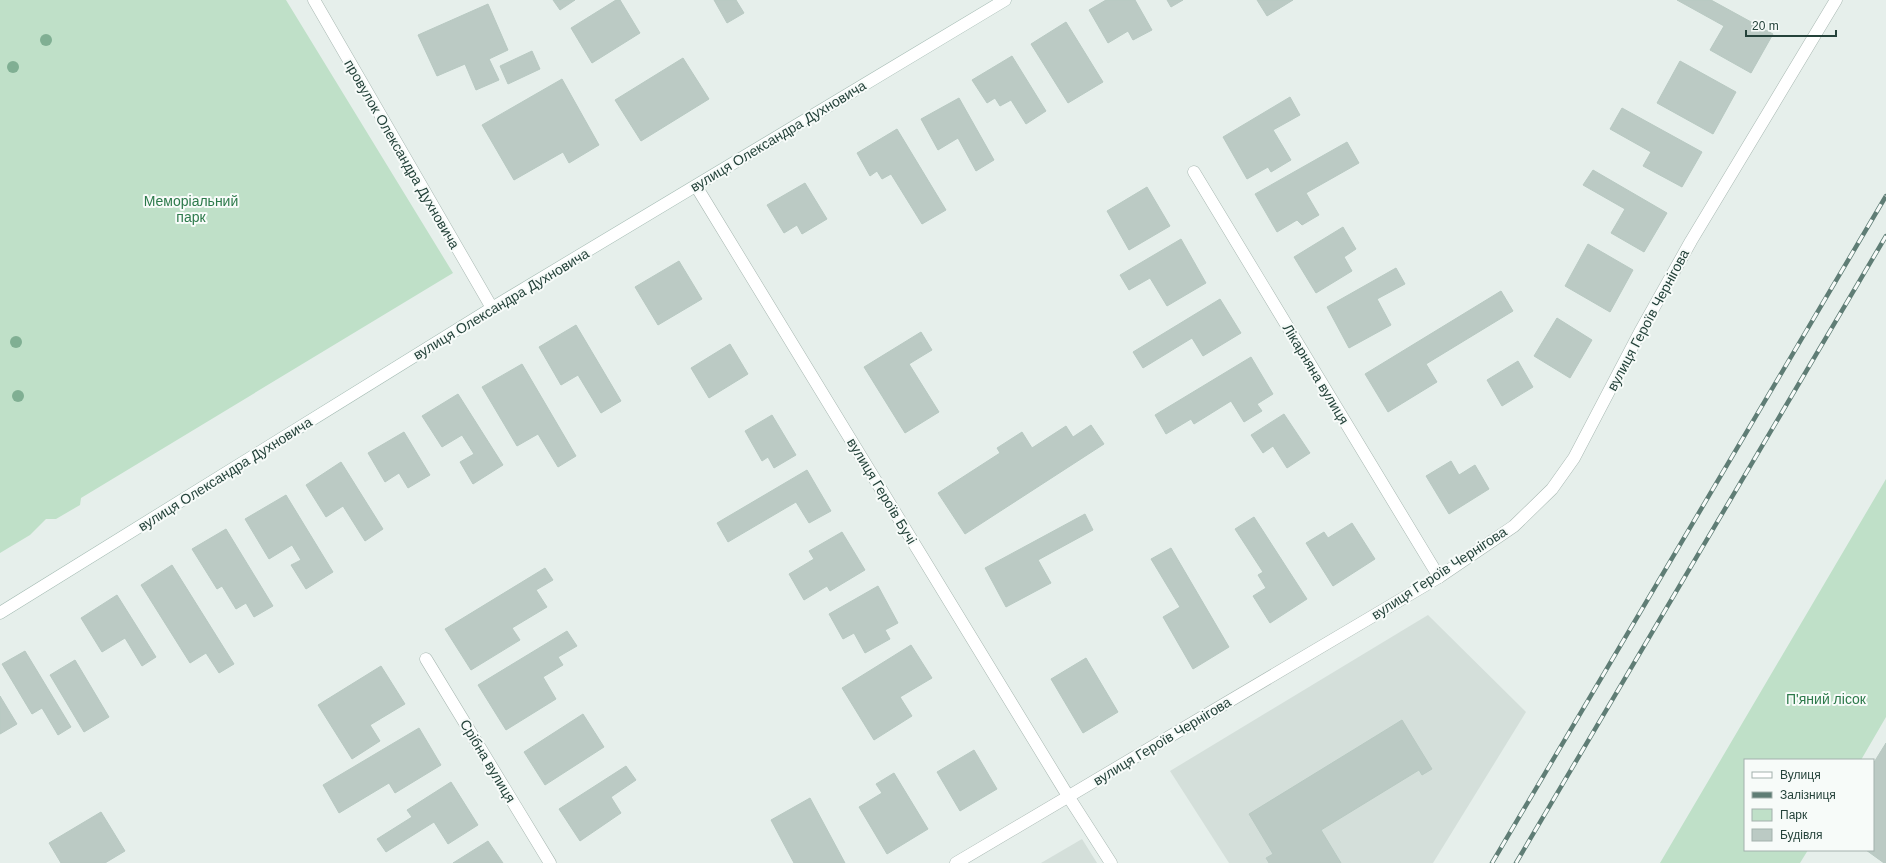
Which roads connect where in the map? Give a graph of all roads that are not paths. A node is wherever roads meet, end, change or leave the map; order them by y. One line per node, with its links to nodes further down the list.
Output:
1 (314, 0): 6 (street, провулок Олександра Духновича)
2 (1005, 0): 5 (street, вулиця Олександра Духновича)
3 (1836, 0): 7 (street, вулиця Героїв Чернігова)
4 (1194, 172): 7 (street, Лікарняна вулиця)
5 (696, 186): 6 (street, вулиця Олександра Духновича); 10 (street, вулиця Героїв Бучі)
6 (492, 308): 8 (street, вулиця Олександра Духновича)
7 (1439, 577): 10 (street, вулиця Героїв Чернігова)
8 (0, 613)
9 (426, 659): 11 (street, Срібна вулиця)
10 (1068, 796): 12 (street, вулиця Героїв Чернігова); 13 (street, вулиця Героїв Бучі)
11 (550, 863)
12 (956, 863)
13 (1111, 863)

